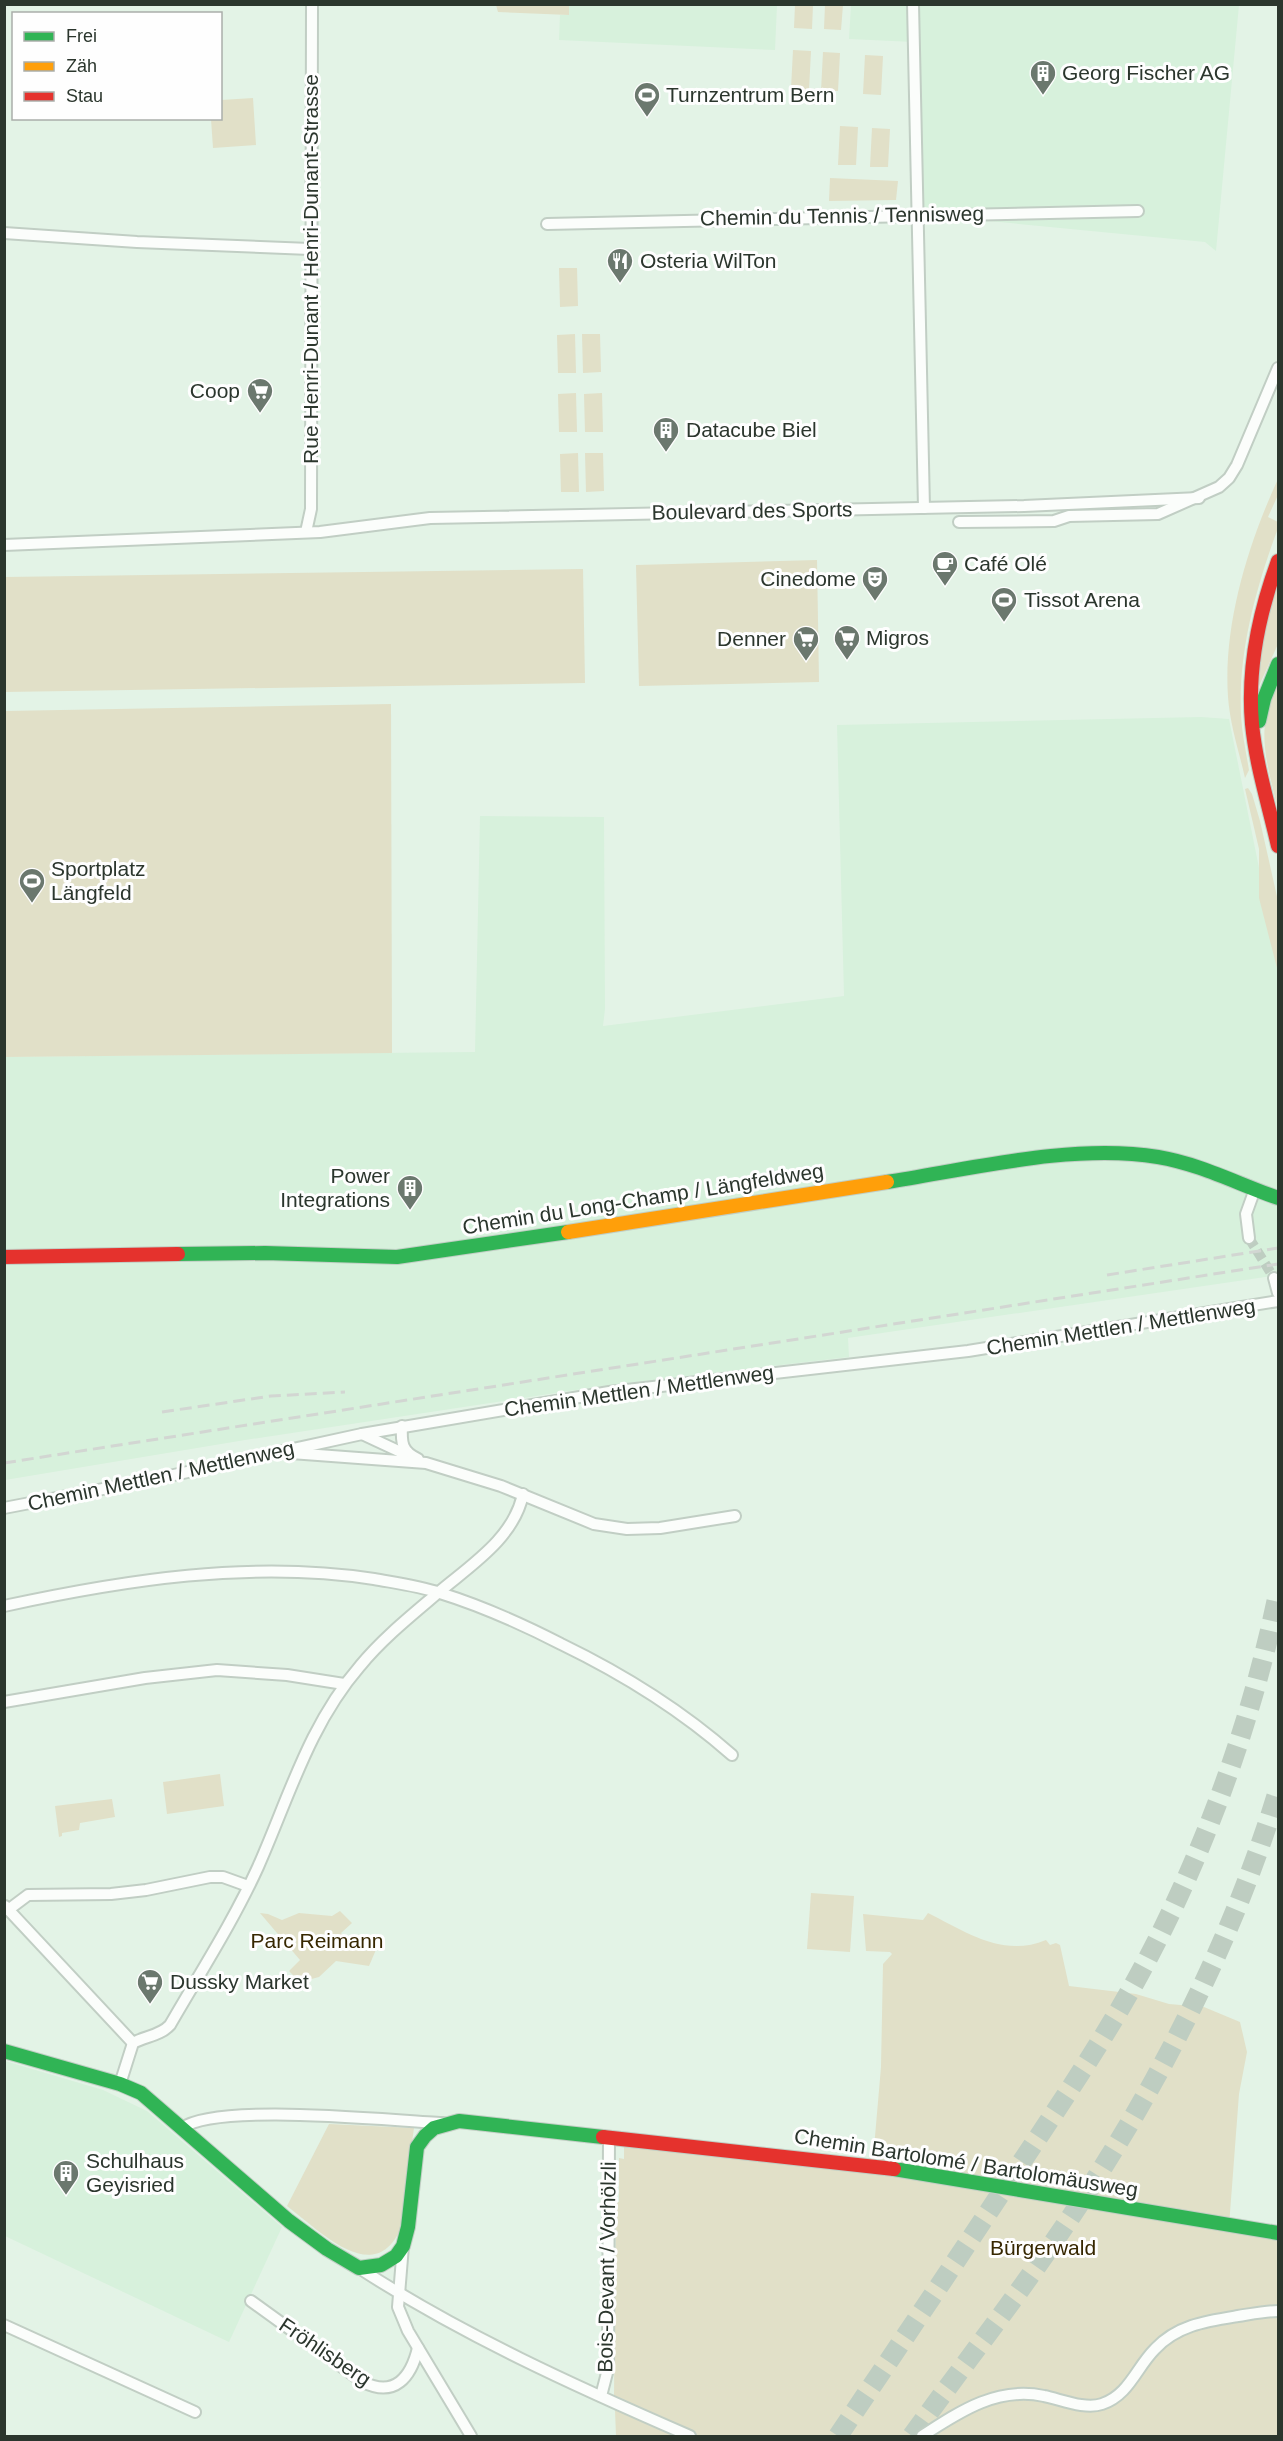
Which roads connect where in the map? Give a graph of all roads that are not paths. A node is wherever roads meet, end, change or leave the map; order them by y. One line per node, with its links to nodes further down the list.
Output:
1 (312, 4): 7 (street, Rue Henri-Dunant / Henri-Dunant-Strasse)
2 (913, 4): 4 (street)
3 (1138, 211): 4 (street, Chemin du Tennis / Tennisweg)
4 (918, 214): 5 (street, Chemin du Tennis / Tennisweg); 10 (street)
5 (547, 225)
6 (4, 233): 7 (street)
7 (310, 249): 12 (street, Rue Henri-Dunant / Henri-Dunant-Strasse)
8 (1278, 368): 9 (street)
9 (1199, 498): 10 (street, Boulevard des Sports); 11 (street)
10 (924, 508): 12 (street, Boulevard des Sports)
11 (959, 522)
12 (306, 532): 13 (street, Boulevard des Sports)
13 (4, 545)
14 (1278, 561): 16 (main road)
15 (1278, 664): 16 (main road)
16 (1262, 775): 17 (main road)
17 (1278, 846)
18 (1255, 1189): 19 (main road, Chemin du Long-Champ / Längfeldweg); 20 (street); 21 (main road, Chemin du Long-Champ / Längfeldweg)
19 (1278, 1198)
20 (1249, 1238)
21 (4, 1257)
22 (1274, 1278): 23 (street, Chemin Mettlen / Mettlenweg)
23 (1278, 1293)
24 (1278, 1301): 25 (street, Chemin Mettlen / Mettlenweg)
25 (402, 1426): 26 (street, Chemin Mettlen / Mettlenweg); 28 (street)
26 (362, 1434): 27 (street, Chemin Mettlen / Mettlenweg); 28 (street)
27 (276, 1452): 29 (street); 31 (street, Chemin Mettlen / Mettlenweg)
28 (407, 1455): 29 (street)
29 (426, 1463): 30 (street)
30 (523, 1494): 32 (street); 33 (street)
31 (4, 1508)
32 (735, 1516)
33 (439, 1592): 34 (street); 35 (street); 37 (street)
34 (4, 1606)
35 (344, 1684): 36 (street); 38 (street)
36 (4, 1702)
37 (732, 1755)
38 (248, 1886): 39 (street); 40 (street)
39 (6, 1908): 40 (street)
40 (132, 2043): 42 (street)
41 (4, 2050): 42 (main road)
42 (120, 2084): 44 (main road)
43 (445, 2123): 44 (street); 45 (main road, Chemin Bartolomé / Bartolomäusweg); 47 (main road)
44 (182, 2128): 48 (main road)
45 (609, 2137): 46 (main road, Chemin Bartolomé / Bartolomäusweg); 54 (street, Bois-Devant / Vorhölzli)
46 (1278, 2233)
47 (403, 2247): 48 (main road); 49 (street)
48 (359, 2268): 49 (street)
49 (398, 2293): 53 (street); 54 (street)
50 (251, 2301): 53 (street, Fröhlisberg)
51 (1278, 2312): 58 (street)
52 (4, 2325): 55 (street)
53 (418, 2348): 56 (street)
54 (601, 2396): 57 (street)
55 (195, 2412)
56 (471, 2436)
57 (690, 2436)
58 (922, 2436)

